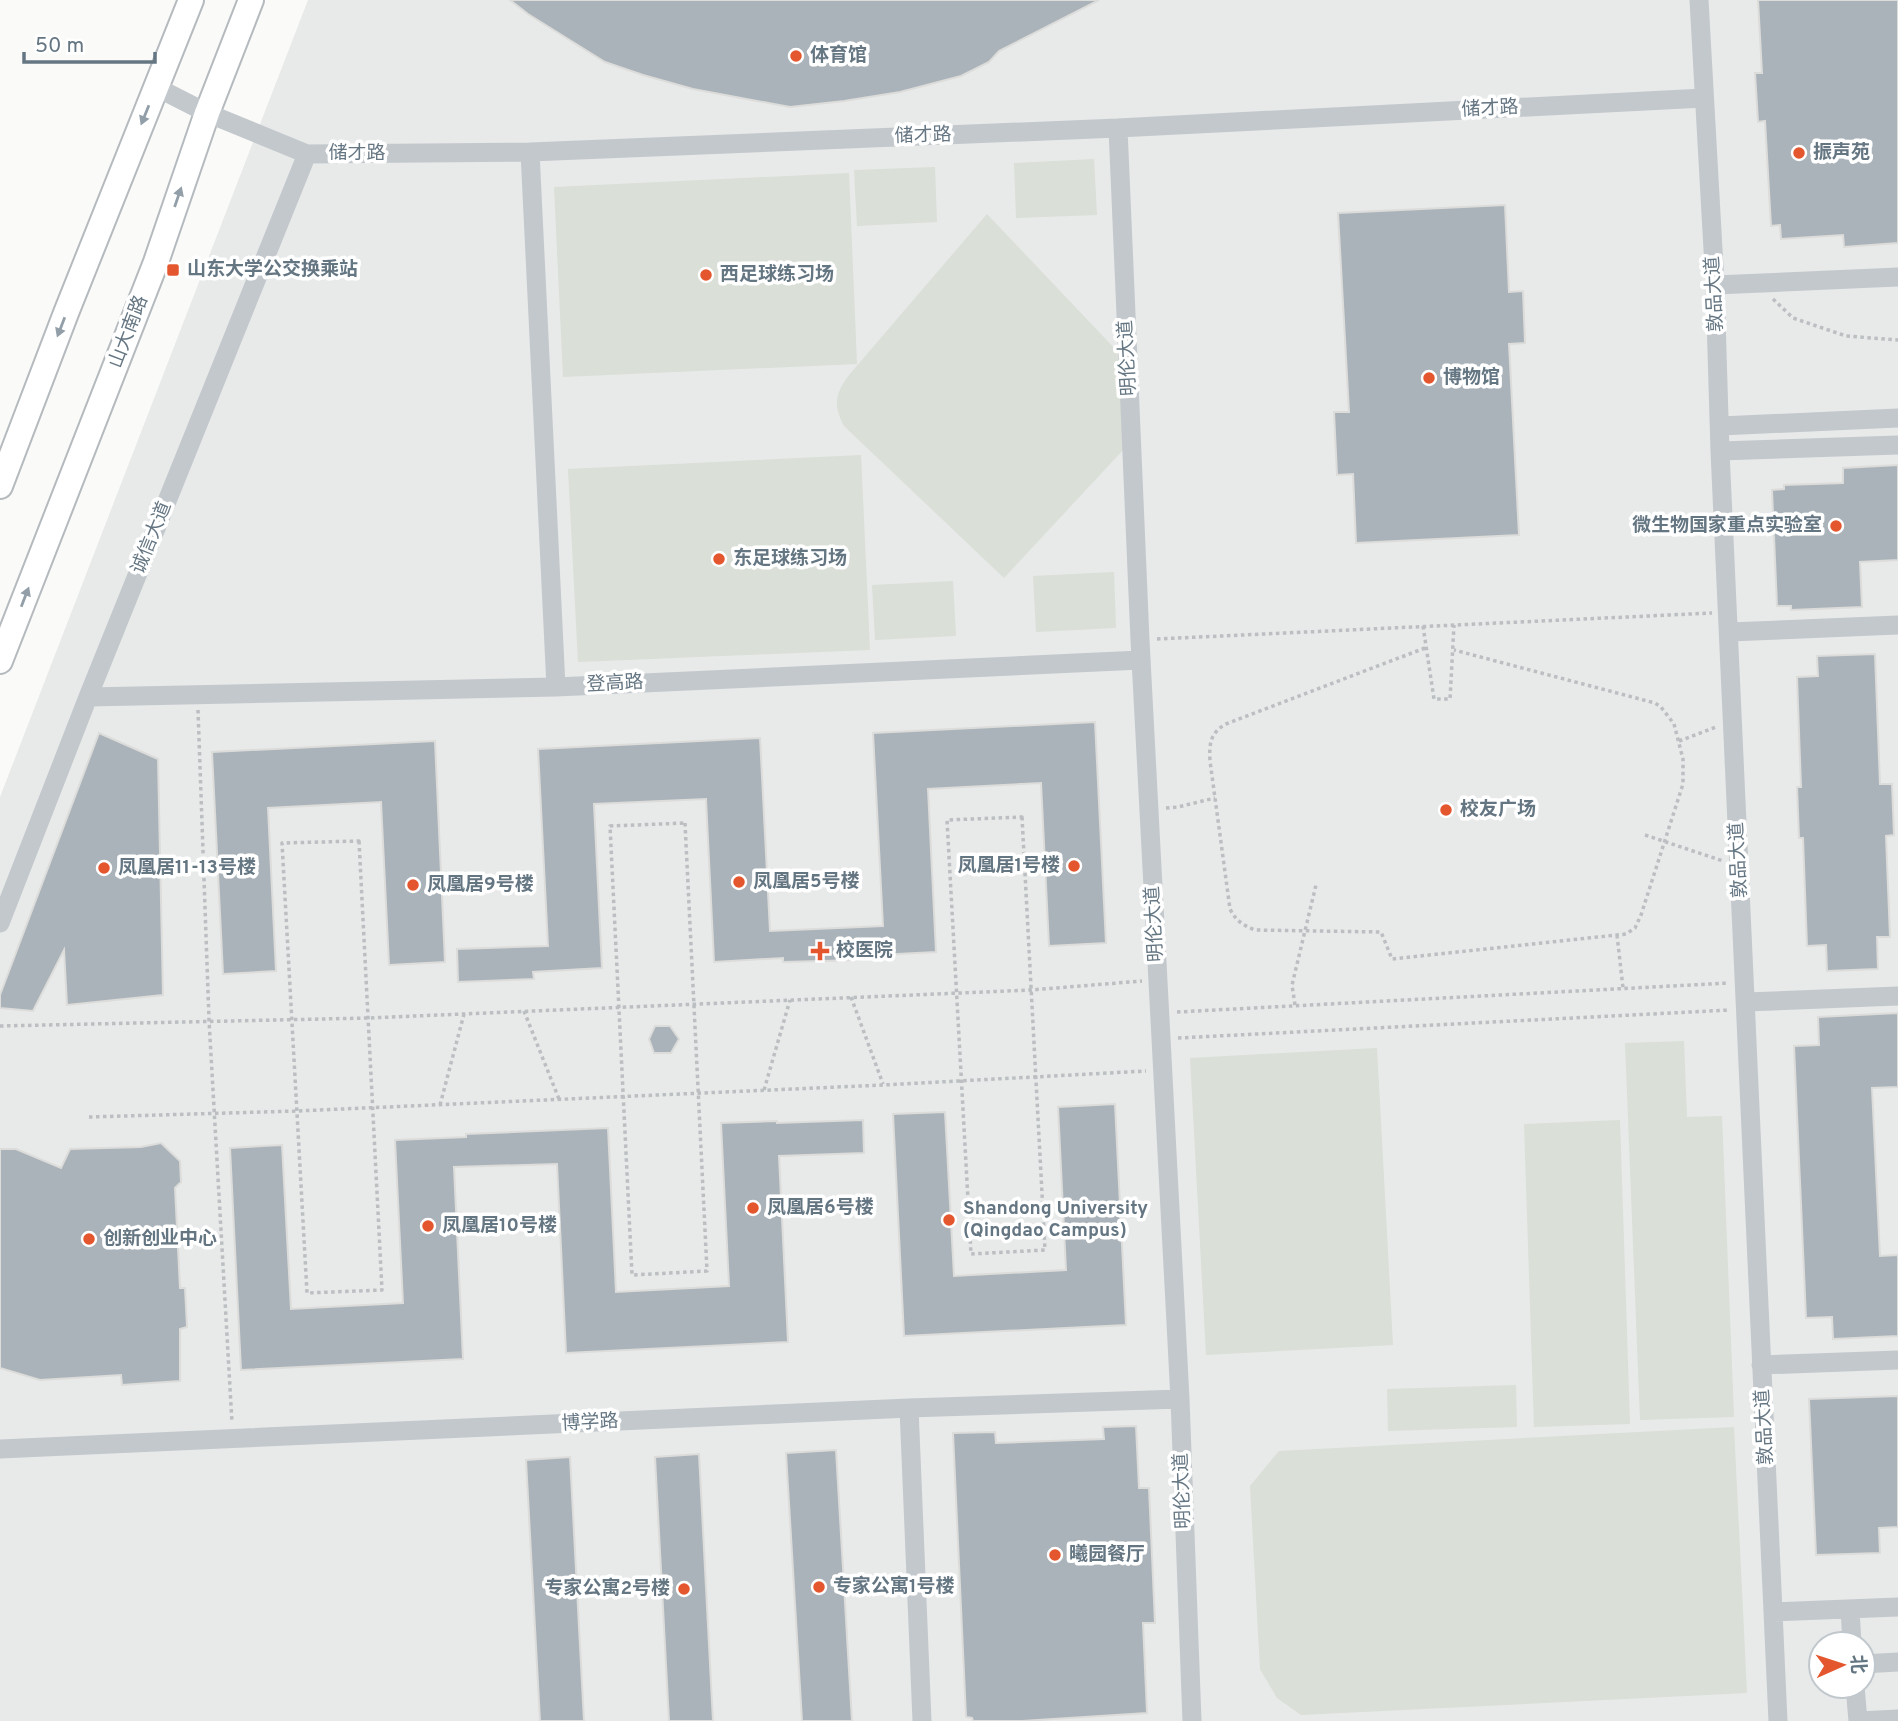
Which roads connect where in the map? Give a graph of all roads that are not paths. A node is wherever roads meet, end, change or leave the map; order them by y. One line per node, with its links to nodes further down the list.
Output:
1 (191, 0): 4 (main road)
2 (251, 0): 6 (main road, 山大南路)
3 (1699, 0): 5 (lane, 敦品大道)
4 (156, 87): 6 (lane, 储才路); 16 (main road, one-way to 16)
5 (1704, 98): 7 (lane, 储才路); 11 (lane, 敦品大道)
6 (207, 113): 9 (lane, 储才路); 20 (main road, 山大南路, one-way to 6)
7 (1118, 128): 8 (lane, 储才路); 19 (lane, 明伦大道)
8 (530, 152): 9 (lane, 储才路); 21 (lane)
9 (307, 154): 22 (lane, 诚信大道)
10 (1898, 277): 11 (lane)
11 (1715, 285): 13 (lane, 敦品大道)
12 (1898, 418): 13 (lane)
13 (1720, 426): 15 (lane, 敦品大道)
14 (1898, 444): 15 (lane)
15 (1720, 451): 18 (lane, 敦品大道)
16 (0, 486)
17 (1898, 625): 18 (lane)
18 (1729, 632): 25 (lane, 敦品大道)
19 (1141, 660): 21 (lane, 登高路); 28 (lane, 明伦大道)
20 (0, 661)
21 (556, 687): 22 (lane, 登高路)
22 (88, 697): 23 (lane, 诚信大道)
23 (0, 923)
24 (1898, 996): 25 (lane)
25 (1746, 998): 27 (lane, 敦品大道)
26 (1898, 1360): 27 (lane)
27 (1761, 1365): 33 (lane, 敦品大道)
28 (1180, 1399): 29 (lane, 博学路); 40 (lane, 明伦大道)
29 (909, 1408): 30 (lane, 博学路); 39 (lane)
30 (0, 1449)
31 (1898, 1607): 32 (lane)
32 (1850, 1609): 33 (lane); 34 (lane)
33 (1773, 1612): 41 (lane, 敦品大道)
34 (1851, 1630)
35 (1898, 1662): 36 (lane)
36 (1877, 1663)
37 (1856, 1700): 42 (lane)
38 (1898, 1719): 42 (lane)
39 (922, 1721)
40 (1192, 1721)
41 (1778, 1721)
42 (1858, 1721)

